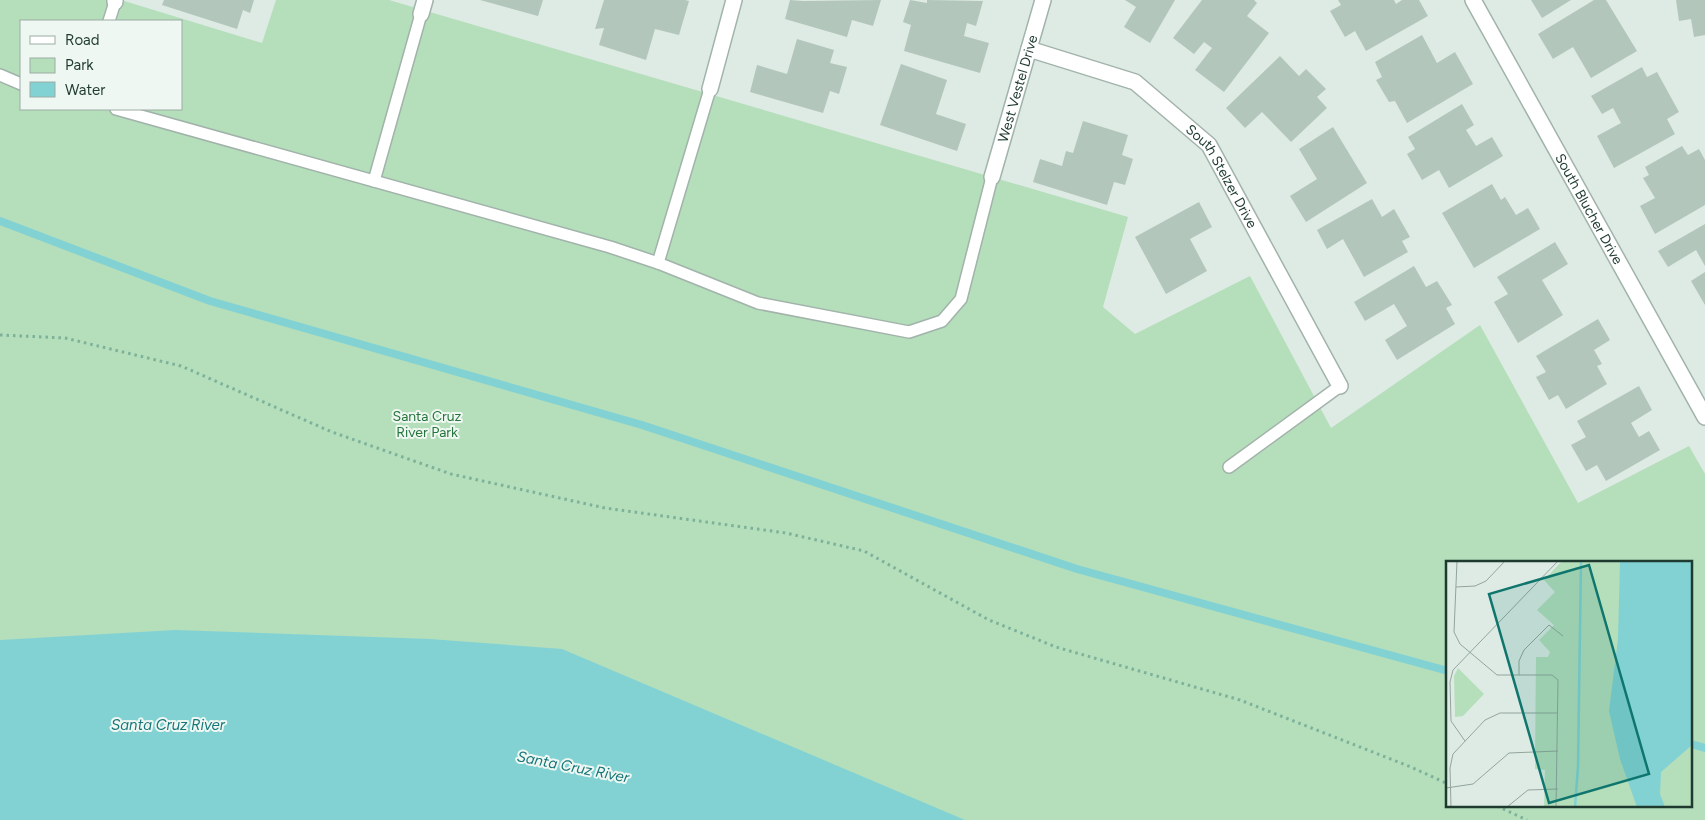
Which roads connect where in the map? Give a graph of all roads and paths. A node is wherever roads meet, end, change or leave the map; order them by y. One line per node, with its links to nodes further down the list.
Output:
1 (734, 0): 10 (street)
2 (1043, 0): 7 (street, West Vestel Drive)
3 (1473, 0): 17 (street, South Blucher Drive)
4 (115, 1): 6 (lane)
5 (423, 7): 13 (lane)
6 (109, 20)
7 (1029, 49): 12 (street, West Vestel Drive); 16 (street, South Stelzer Drive)
8 (0, 75): 9 (lane)
9 (20, 84)
10 (710, 89): 14 (lane)
11 (120, 110): 13 (lane)
12 (992, 177): 14 (lane)
13 (374, 181): 14 (lane)
14 (658, 263)
15 (0, 335): 19 (path)
16 (1340, 386): 18 (lane)
17 (1705, 417)
18 (1229, 467)
19 (1446, 783)
20 (1501, 808): 21 (path)
21 (1527, 820)

